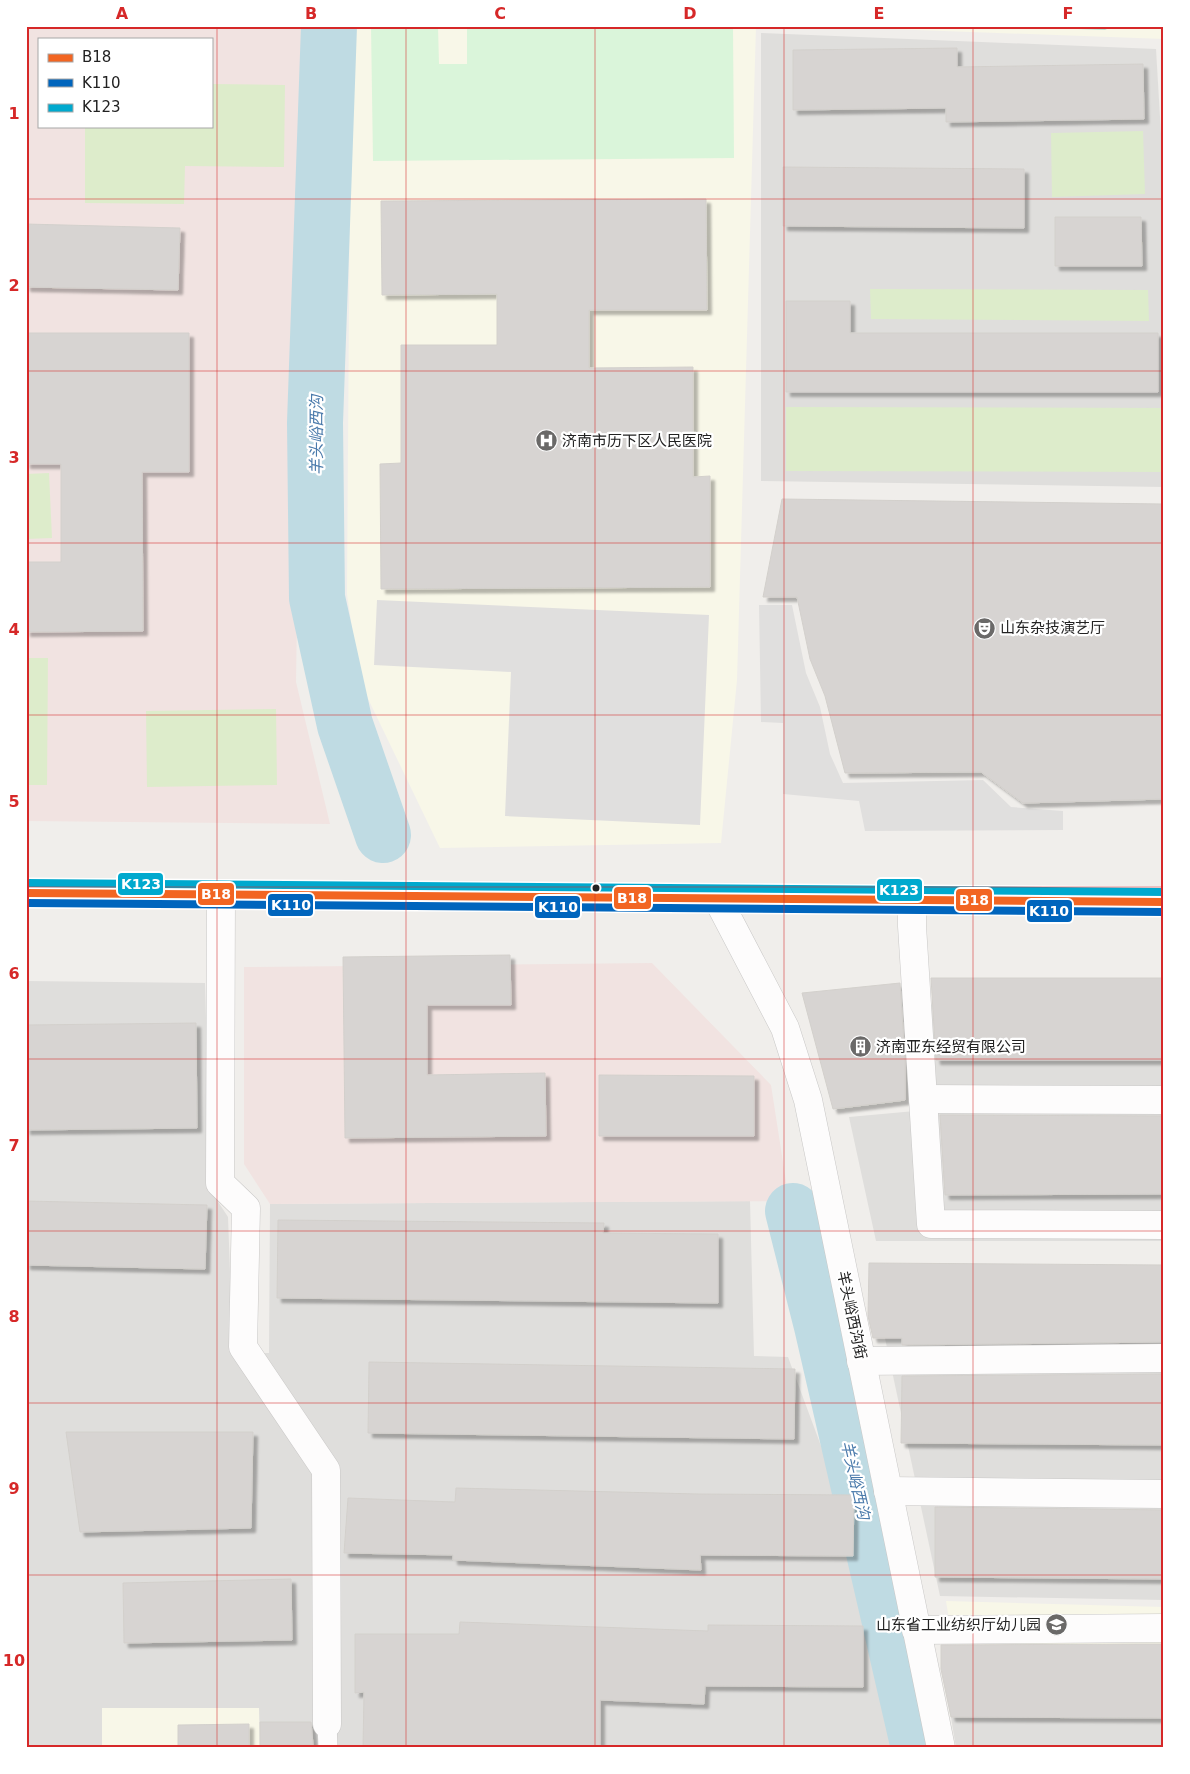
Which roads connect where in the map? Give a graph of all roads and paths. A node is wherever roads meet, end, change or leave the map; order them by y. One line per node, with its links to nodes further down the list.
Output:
1 (26, 893): 2 (main road)
2 (221, 894): 3 (main road); 15 (street)
3 (717, 898): 4 (main road); 10 (street, 羊头峪西沟街)
4 (912, 900): 5 (main road); 6 (street)
5 (1164, 902)
6 (923, 1099): 7 (street); 8 (street)
7 (1164, 1100)
8 (1164, 1225)
9 (1164, 1358): 10 (street)
10 (861, 1361): 11 (street, 羊头峪西沟街)
11 (888, 1491): 12 (street); 14 (street, 羊头峪西沟街)
12 (1164, 1494)
13 (1164, 1628): 14 (street)
14 (916, 1630): 16 (street, 羊头峪西沟街)
15 (328, 1736)
16 (942, 1748)

